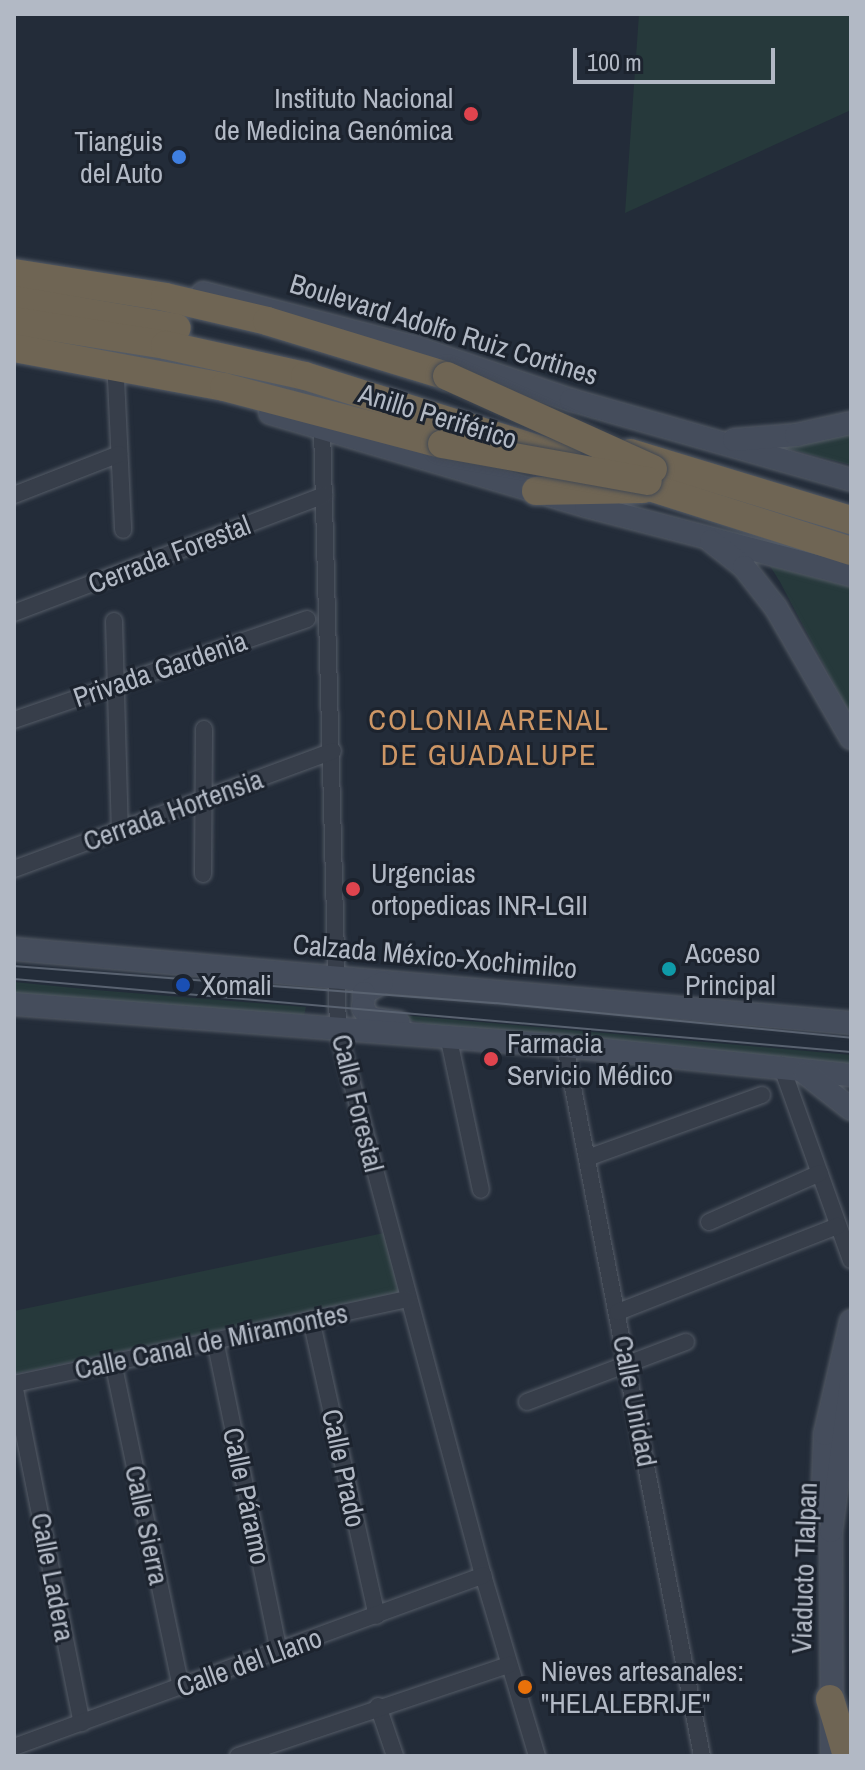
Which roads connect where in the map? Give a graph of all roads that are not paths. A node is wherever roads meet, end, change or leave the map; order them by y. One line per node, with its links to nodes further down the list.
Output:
1 (21, 271): 9 (main road, Boulevard Adolfo Ruiz Cortines); 11 (highway, bridge)
2 (14, 300): 16 (highway, Anillo Periférico)
3 (14, 321): 11 (highway, Anillo Periférico)
4 (14, 348): 11 (highway, bridge)
5 (14, 362): 6 (main road)
6 (116, 379): 8 (main road); 10 (street)
7 (851, 423): 9 (main road)
8 (322, 428): 13 (main road); 15 (street, Calle Forestal)
9 (699, 437): 12 (main road, Boulevard Adolfo Ruiz Cortines)
10 (119, 454): 14 (street); 18 (street)
11 (651, 480): 13 (highway); 17 (highway); 20 (highway); 21 (highway, Anillo Periférico)
12 (851, 480)
13 (536, 491): 19 (main road)
14 (14, 495)
15 (324, 495): 23 (street, Cerrada Forestal); 30 (street, Calle Forestal)
16 (851, 520)
17 (851, 527)
18 (123, 530)
19 (696, 533): 22 (main road); 29 (main road)
20 (851, 542)
21 (851, 551)
22 (851, 575)
23 (14, 613)
24 (307, 619): 26 (street, Privada Gardenia)
25 (114, 621): 26 (street)
26 (118, 684): 27 (street, Privada Gardenia); 32 (street)
27 (14, 720)
28 (204, 729): 31 (street)
29 (851, 738)
30 (333, 751): 31 (street, Cerrada Hortensia); 36 (street, Calle Forestal)
31 (206, 798): 32 (street, Cerrada Hortensia); 34 (street)
32 (120, 830): 33 (street, Cerrada Hortensia)
33 (14, 869)
34 (203, 874)
35 (14, 949): 36 (main road, Calzada México-Xochimilco)
36 (340, 978): 37 (main road, Calzada México-Xochimilco); 40 (street, Calle Forestal)
37 (382, 983): 39 (main road, Calzada México-Xochimilco); 41 (main road)
38 (14, 1004): 40 (main road)
39 (851, 1023)
40 (338, 1031): 41 (main road); 53 (street, Calle Forestal)
41 (447, 1040): 42 (main road); 49 (street)
42 (565, 1046): 43 (main road); 47 (street, Calle Unidad)
43 (781, 1065): 44 (main road); 46 (main road); 48 (street)
44 (851, 1075)
45 (762, 1095): 47 (street)
46 (851, 1109)
47 (587, 1158): 54 (street, Calle Unidad)
48 (820, 1173): 50 (street); 51 (street)
49 (481, 1190)
50 (709, 1222)
51 (838, 1226): 52 (street); 54 (street)
52 (851, 1260)
53 (407, 1299): 55 (street, Calle Canal de Miramontes); 65 (street, Calle Forestal)
54 (618, 1312): 60 (street, Calle Unidad)
55 (311, 1319): 57 (street, Calle Canal de Miramontes); 66 (street, Calle Prado)
56 (851, 1321): 64 (main road)
57 (215, 1340): 59 (street, Calle Canal de Miramontes); 67 (street, Calle Páramo)
58 (686, 1342): 60 (street)
59 (113, 1362): 61 (street, Calle Canal de Miramontes); 69 (street, Calle Sierra)
60 (628, 1364): 63 (street); 79 (street, Calle Unidad)
61 (14, 1384): 72 (street, Calle Ladera)
62 (851, 1384): 64 (main road, Viaducto Tlalpan)
63 (527, 1402)
64 (831, 1531): 70 (main road, Viaducto Tlalpan)
65 (483, 1575): 66 (street, Calle del Llano); 68 (street, Calle Forestal)
66 (377, 1616): 67 (street, Calle del Llano)
67 (279, 1651): 69 (street, Calle del Llano)
68 (509, 1665): 71 (street); 78 (street, Calle Forestal)
69 (181, 1687): 72 (street, Calle del Llano)
70 (830, 1699): 80 (main road, Viaducto Tlalpan); 81 (highway)
71 (378, 1706): 73 (street); 77 (street)
72 (82, 1723): 74 (street, Calle del Llano)
73 (284, 1740): 75 (street); 76 (street)
74 (14, 1747)
75 (238, 1756)
76 (290, 1756)
77 (395, 1756)
78 (537, 1756)
79 (702, 1756)
80 (832, 1756)
81 (847, 1756)

